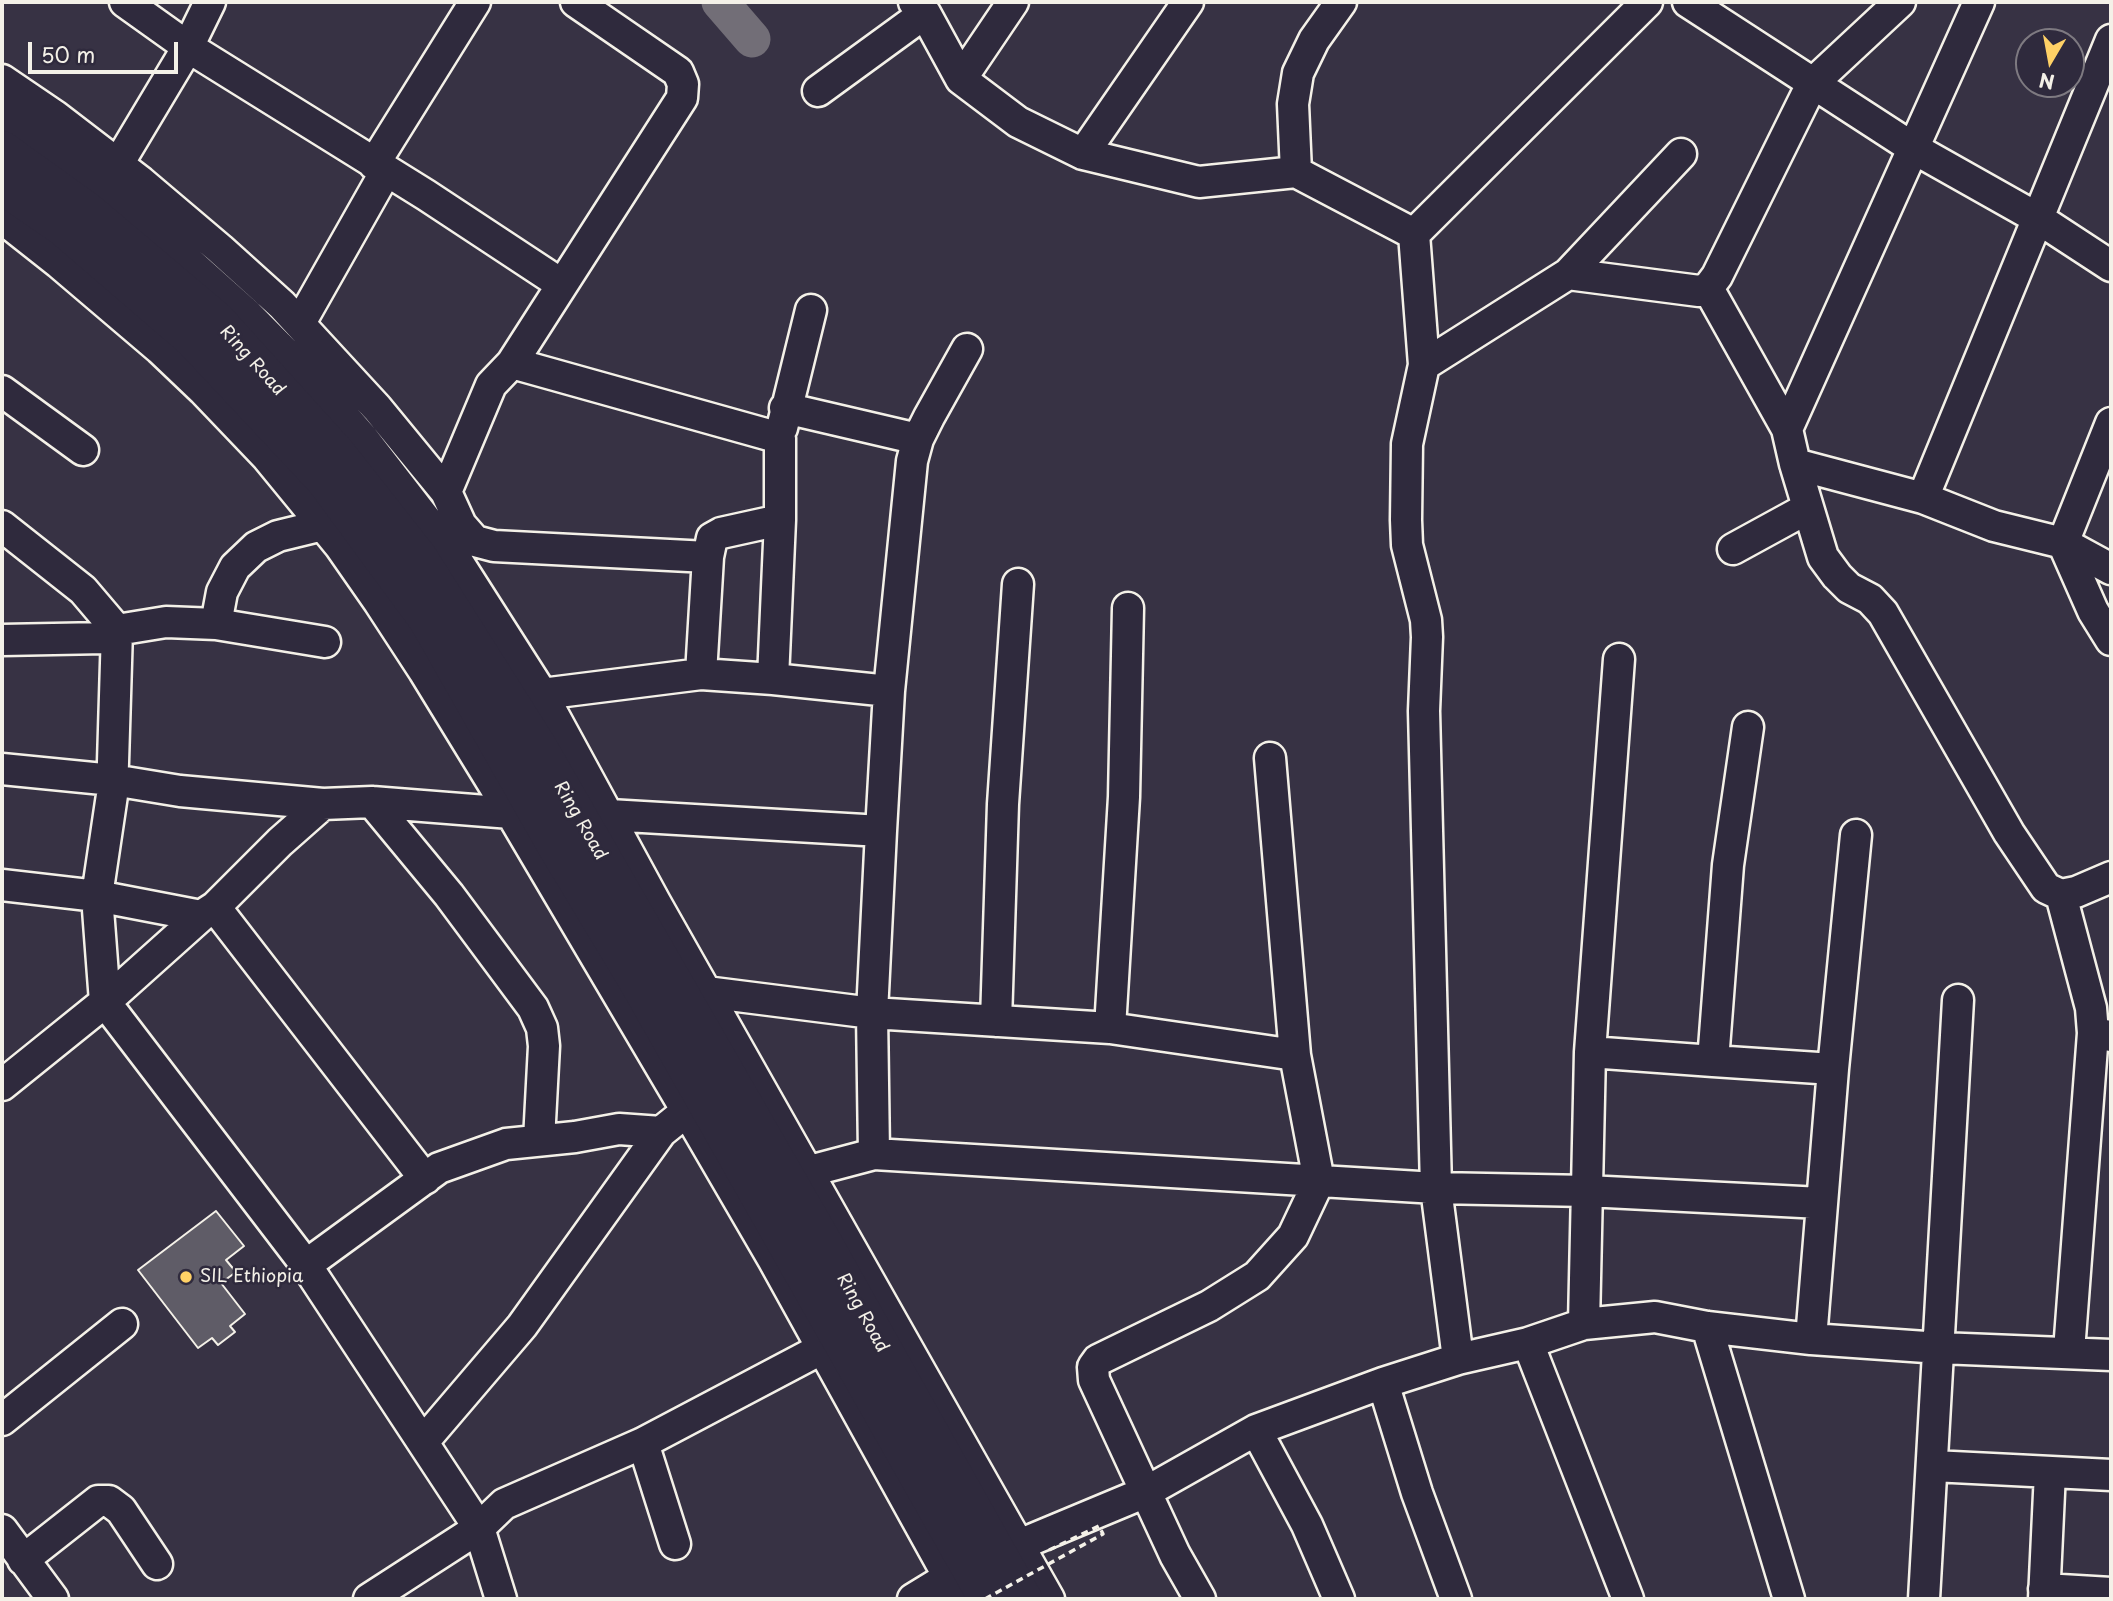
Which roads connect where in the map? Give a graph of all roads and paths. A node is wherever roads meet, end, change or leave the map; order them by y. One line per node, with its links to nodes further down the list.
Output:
1 (125, 2): 13 (street)
2 (210, 2): 13 (street)
3 (475, 2): 25 (street)
4 (576, 2): 32 (street)
5 (1013, 2): 15 (street)
6 (1188, 2): 22 (street)
7 (1341, 2): 26 (street)
8 (1647, 2): 29 (street)
9 (1688, 2): 17 (street)
10 (1900, 2): 17 (street)
11 (1979, 2): 20 (street)
12 (919, 8): 15 (street); 18 (street)
13 (188, 47): 24 (street); 25 (street)
14 (2110, 47): 28 (street)
15 (961, 79): 22 (street)
16 (2, 80): 24 (street)
17 (1812, 84): 20 (street); 33 (street)
18 (818, 91)
19 (2, 112): 68 (street)
20 (1913, 148): 28 (street); 42 (street)
21 (2, 150): 140 (highway, Ring Road)
22 (1083, 154): 26 (street)
23 (1681, 154): 31 (street)
24 (118, 164): 35 (street)
25 (380, 168): 32 (street); 35 (street)
26 (1296, 172): 29 (street)
27 (3, 213): 51 (street); 139 (highway, Ring Road)
28 (2039, 219): 30 (street); 48 (street)
29 (1414, 234): 38 (street)
30 (2111, 266)
31 (1568, 274): 33 (street); 38 (street)
32 (561, 284): 37 (street)
33 (1708, 288): 42 (street)
34 (811, 310): 40 (street)
35 (300, 323): 47 (street)
36 (967, 349): 44 (street)
37 (512, 363): 43 (street); 47 (street)
38 (1424, 365): 103 (street)
39 (2, 391): 45 (street)
40 (785, 408): 43 (street); 44 (street)
41 (2111, 423): 53 (street)
42 (1787, 429): 46 (street)
43 (780, 438): 50 (street)
44 (918, 439): 67 (street)
45 (83, 450)
46 (1795, 464): 48 (street); 49 (street)
47 (446, 492): 55 (street)
48 (1923, 498): 53 (street)
49 (1808, 508): 54 (street); 81 (street)
50 (780, 520): 55 (street); 66 (street)
51 (323, 525): 59 (street); 75 (street)
52 (2, 526): 60 (street)
53 (2063, 543): 56 (street); 62 (street)
54 (1733, 549)
55 (709, 557): 65 (street)
56 (2111, 569)
57 (1018, 584): 88 (street)
58 (1128, 608): 89 (street)
59 (216, 624): 60 (street); 63 (street)
60 (117, 630): 61 (street); 72 (street)
61 (2, 640)
62 (2111, 640)
63 (325, 642)
64 (1619, 659): 91 (street)
65 (701, 674): 66 (street); 68 (street)
66 (773, 679): 67 (street)
67 (889, 691): 77 (street)
68 (542, 694): 76 (street)
69 (1748, 727): 93 (street)
70 (1270, 758): 92 (street)
71 (2, 769): 72 (street)
72 (113, 780): 74 (street); 82 (street)
73 (372, 802): 74 (street); 75 (street); 98 (street)
74 (323, 804): 83 (street)
75 (511, 813): 96 (street)
76 (609, 814): 77 (street); 84 (street)
77 (881, 831): 87 (street)
78 (1856, 835): 94 (street)
79 (2111, 877): 81 (street)
80 (8, 892): 82 (street)
81 (2062, 895): 90 (street)
82 (97, 896): 83 (street); 86 (street)
83 (208, 912): 86 (street); 101 (street)
84 (706, 992): 87 (street); 100 (street)
85 (1958, 1000): 113 (street)
86 (105, 1002): 95 (street); 106 (street)
87 (872, 1013): 88 (street); 99 (street)
88 (996, 1021): 89 (street)
89 (1110, 1028): 92 (street)
90 (2102, 1034): 114 (street)
91 (1590, 1052): 93 (street); 104 (street)
92 (1295, 1055): 102 (street)
93 (1713, 1061): 94 (street)
94 (1833, 1069): 105 (street)
95 (2, 1085)
96 (687, 1111): 97 (street); 112 (street)
97 (661, 1132): 98 (street); 120 (street)
98 (539, 1140): 101 (street)
99 (874, 1154): 100 (street); 102 (street)
100 (806, 1172): 129 (street)
101 (425, 1179): 106 (street)
102 (1319, 1181): 103 (street); 125 (street)
103 (1436, 1188): 104 (street); 116 (street)
104 (1587, 1191): 105 (street); 108 (street)
105 (1821, 1203): 110 (street)
106 (306, 1265): 120 (street)
107 (122, 1324): 118 (street)
108 (1584, 1324): 109 (street); 111 (street)
109 (1707, 1327): 110 (street); 146 (street)
110 (1811, 1339): 113 (street)
111 (1528, 1343): 116 (street); 145 (street)
112 (823, 1348): 121 (street); 132 (street)
113 (1940, 1348): 114 (street); 122 (street)
114 (2069, 1351): 115 (street)
115 (2111, 1354)
116 (1458, 1359): 117 (street)
117 (1383, 1383): 119 (street); 144 (street)
118 (2, 1420)
119 (1256, 1430): 125 (street); 143 (street)
120 (423, 1442): 126 (street)
121 (643, 1443): 126 (street); 128 (street)
122 (1933, 1466): 123 (street); 147 (street)
123 (2050, 1472): 124 (street); 134 (street)
124 (2111, 1475)
125 (1146, 1492): 129 (street); 142 (street)
126 (479, 1528): 136 (street); 137 (street)
127 (2, 1530): 130 (street)
128 (675, 1544)
129 (1032, 1548): 139 (path, bridge); 141 (street)
130 (23, 1560): 131 (street); 135 (street)
131 (158, 1564)
132 (955, 1588): 138 (street)
133 (2111, 1593): 134 (street)
134 (2044, 1594)
135 (53, 1599)
136 (369, 1599)
137 (501, 1599)
138 (913, 1599)
139 (986, 1599)
140 (1023, 1599)
141 (1049, 1599)
142 (1200, 1599)
143 (1339, 1599)
144 (1456, 1599)
145 (1628, 1599)
146 (1789, 1599)
147 (1924, 1599)

